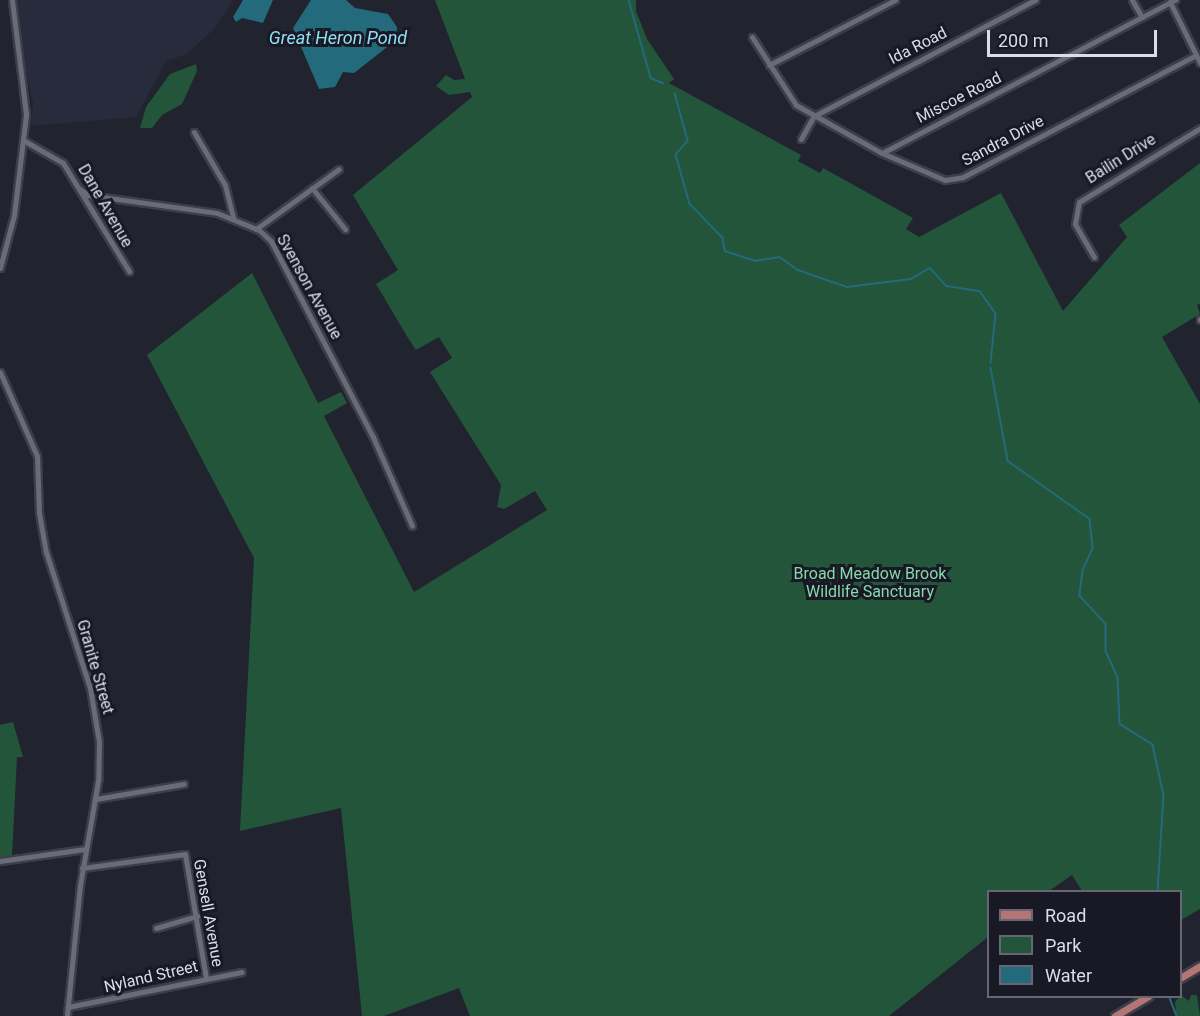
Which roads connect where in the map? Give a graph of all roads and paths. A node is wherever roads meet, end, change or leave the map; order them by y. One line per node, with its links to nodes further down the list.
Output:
1 (12, 0): 15 (street)
2 (895, 0): 10 (street)
3 (1035, 0): 11 (street, Ida Road)
4 (1132, 0): 6 (street)
5 (1172, 1): 6 (street, Miscoe Road); 8 (street)
6 (1142, 17): 16 (street, Miscoe Road)
7 (752, 36): 10 (street, Sandra Drive)
8 (1196, 55): 9 (street); 16 (street, Sandra Drive)
9 (1200, 63)
10 (769, 65): 11 (street, Sandra Drive)
11 (814, 116): 14 (street); 16 (street, Sandra Drive)
12 (1200, 128): 23 (street, Bailin Drive)
13 (194, 132): 20 (street)
14 (801, 139)
15 (23, 140): 19 (street, Dane Avenue); 24 (street)
16 (882, 153)
17 (339, 169): 18 (street)
18 (312, 188): 21 (street); 22 (street)
19 (80, 189): 20 (street, Svenson Avenue); 25 (street, Dane Avenue)
20 (233, 218): 21 (street, Svenson Avenue)
21 (256, 229): 27 (street, Svenson Avenue)
22 (345, 229)
23 (1094, 257)
24 (0, 268)
25 (129, 271)
26 (0, 372): 29 (street, Granite Street)
27 (412, 526)
28 (184, 784): 29 (street)
29 (95, 799): 30 (street, Granite Street)
30 (85, 849): 31 (street); 32 (street, Granite Street)
31 (0, 861)
32 (82, 867): 33 (street, Gensell Avenue); 40 (street, Granite Street)
33 (197, 916): 34 (street); 38 (street, Gensell Avenue)
34 (156, 928)
35 (1200, 966): 37 (main road)
36 (241, 972): 38 (street, Nyland Street)
37 (1182, 977)
38 (206, 978): 40 (street, Nyland Street)
39 (1146, 998): 42 (main road)
40 (68, 1007): 41 (street, Granite Street)
41 (67, 1016)
42 (1115, 1016)

